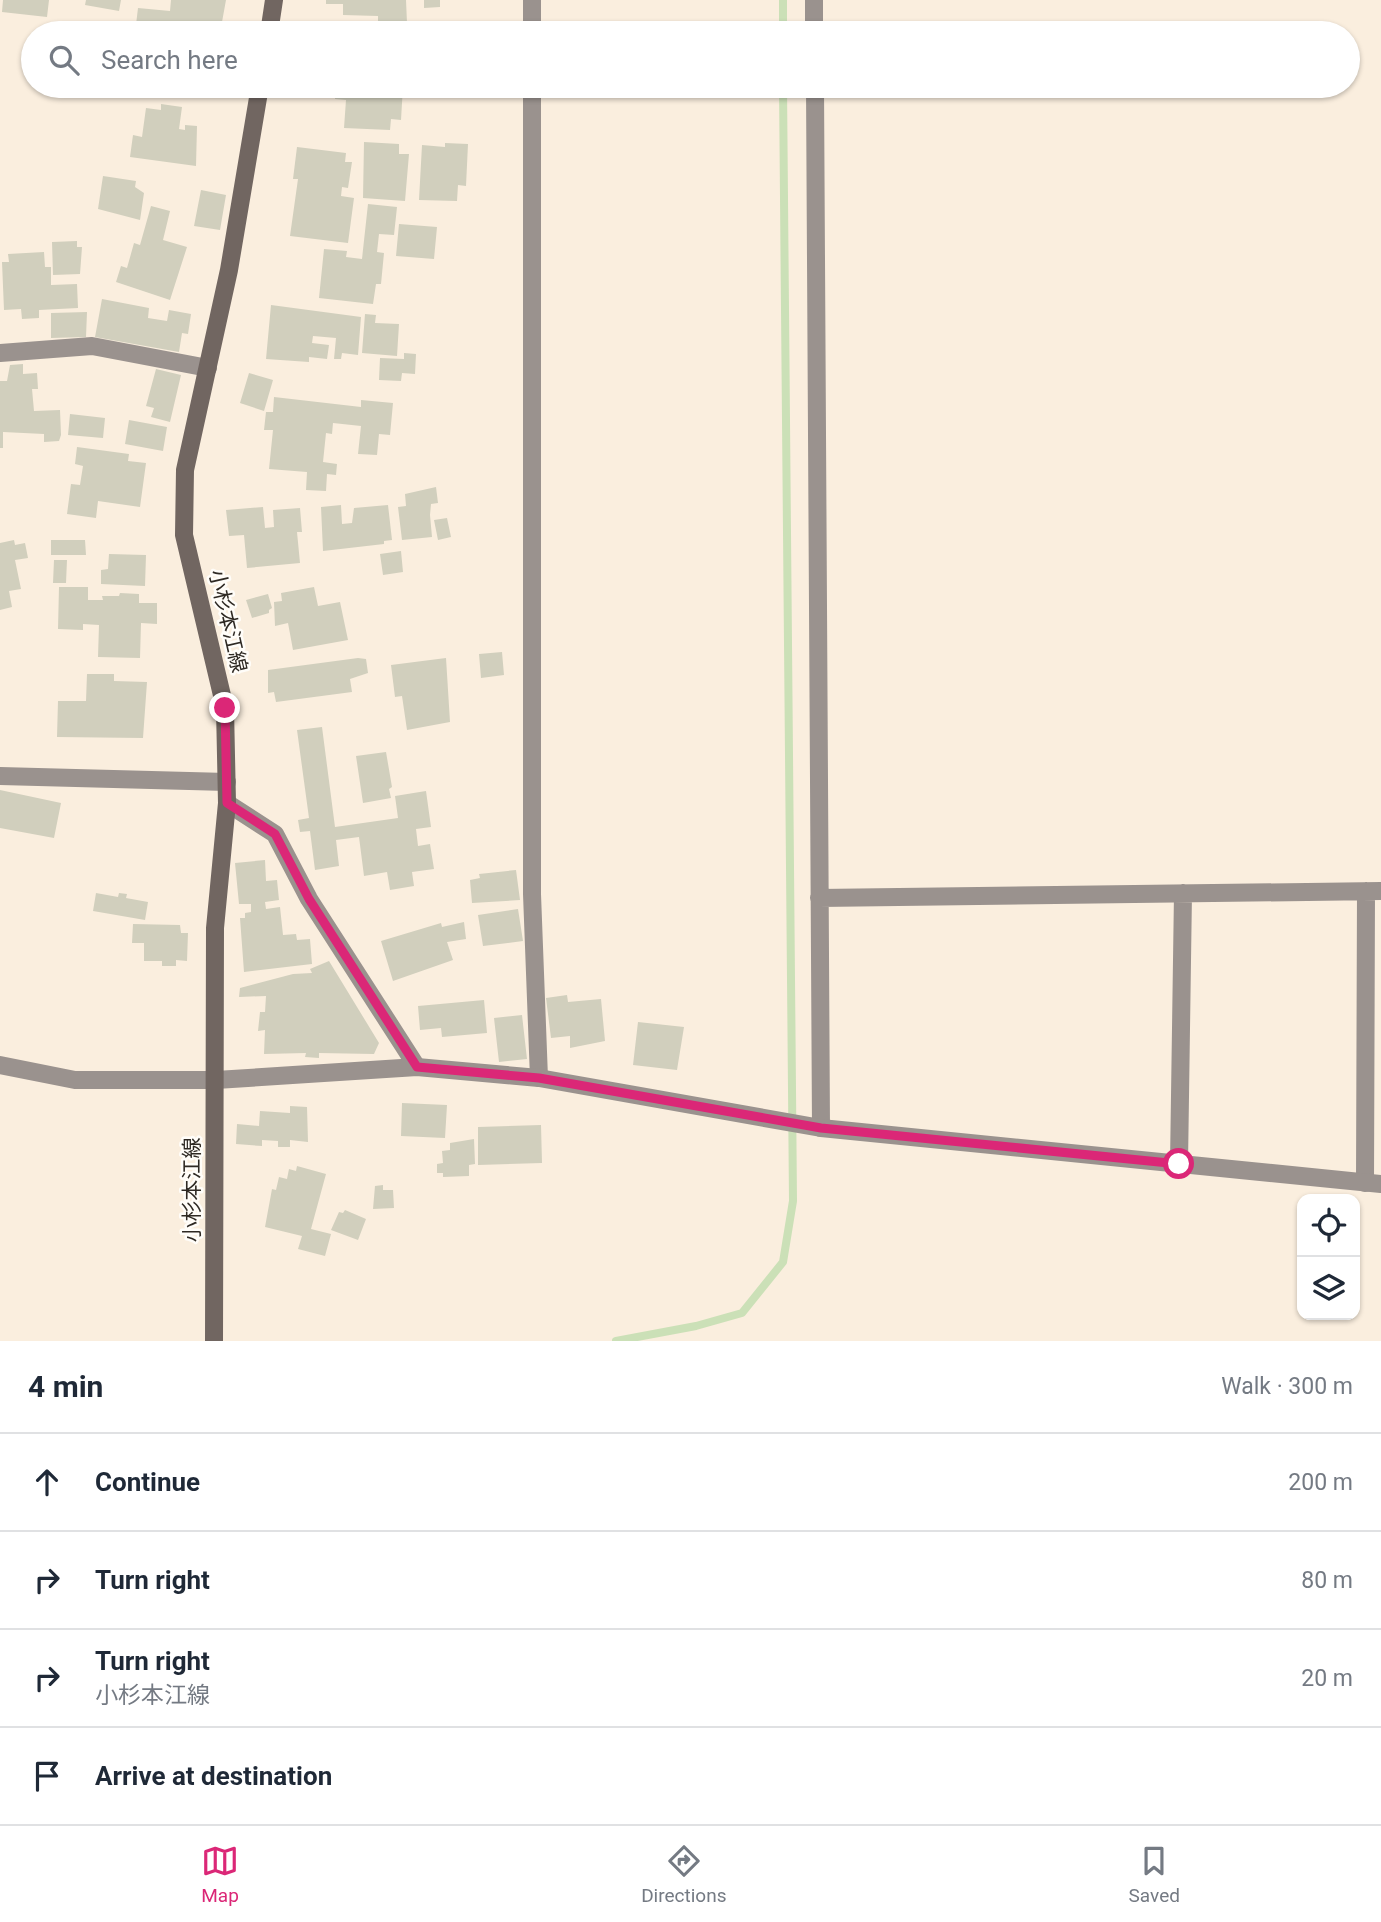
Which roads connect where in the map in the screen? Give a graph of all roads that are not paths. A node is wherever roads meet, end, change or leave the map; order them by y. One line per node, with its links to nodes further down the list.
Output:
1 (274, 0): 4 (main road)
2 (531, 0): 5 (street)
3 (814, 0): 6 (street)
4 (271, 21)
5 (531, 21)
6 (814, 21)
7 (258, 98): 11 (main road, 小杉本江線)
8 (531, 98): 21 (street)
9 (815, 98): 17 (street)
10 (0, 353): 11 (street)
11 (208, 368): 13 (main road, 小杉本江線)
12 (0, 775): 13 (street)
13 (227, 782): 14 (main road, 小杉本江線)
14 (227, 803): 20 (street); 22 (main road, 小杉本江線)
15 (1373, 891): 16 (street); 18 (street)
16 (1182, 893): 17 (street); 24 (street)
17 (819, 898): 23 (street)
18 (1373, 1051): 25 (street)
19 (0, 1065): 22 (street)
20 (417, 1067): 21 (street); 22 (street)
21 (539, 1078): 23 (street)
22 (216, 1080): 26 (main road, 小杉本江線)
23 (821, 1128): 24 (street)
24 (1179, 1164): 25 (street)
25 (1373, 1183)
26 (214, 1341)

